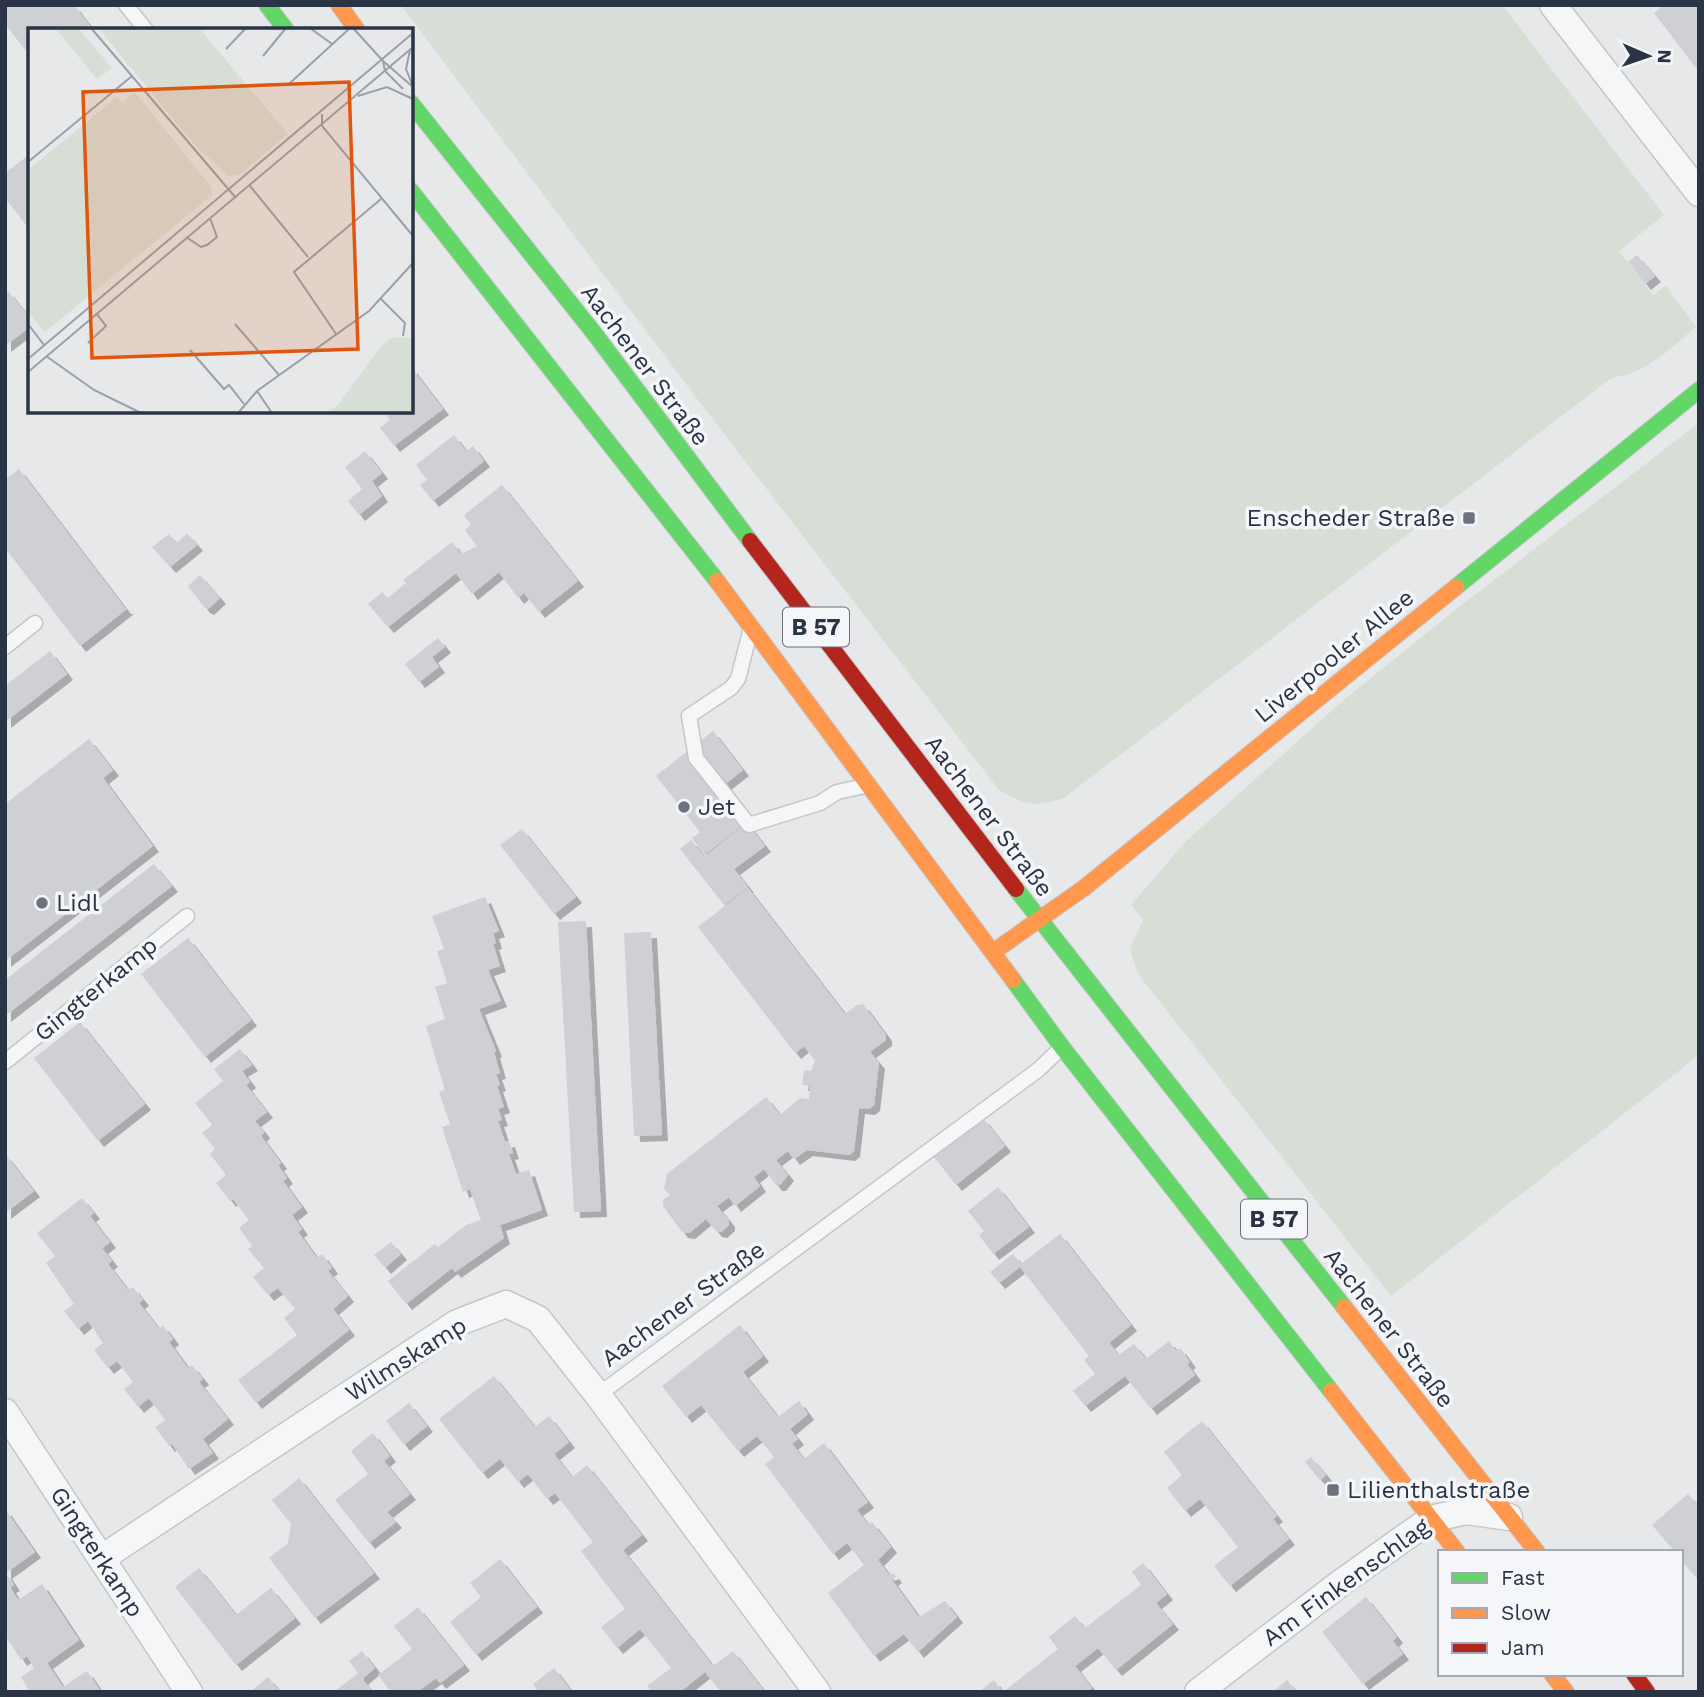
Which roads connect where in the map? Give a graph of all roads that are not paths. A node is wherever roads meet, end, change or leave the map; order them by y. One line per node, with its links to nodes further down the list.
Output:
1 (126, 5): 5 (lane)
2 (267, 5): 6 (main road)
3 (339, 5): 7 (main road)
4 (1553, 5): 11 (street)
5 (144, 28)
6 (284, 28)
7 (356, 28)
8 (413, 106): 10 (main road, Aachener Straße / B 57)
9 (413, 119): 10 (main road)
10 (447, 151): 19 (main road, Aachener Straße / B 57)
11 (1699, 193)
12 (413, 194): 15 (main road, B 57)
13 (1699, 390): 19 (main road, Liverpooler Allee)
14 (35, 623): 16 (lane)
15 (752, 627): 17 (main road, B 57); 17 (lane)
16 (5, 647)
17 (869, 785): 20 (main road, B 57)
18 (187, 916): 22 (lane, Gingterkamp)
19 (1039, 920): 20 (main road, Liverpooler Allee); 25 (main road, Aachener Straße / B 57)
20 (993, 952): 21 (main road, B 57)
21 (1062, 1047): 23 (lane, Aachener Straße); 26 (main road, B 57)
22 (5, 1062)
23 (598, 1395): 29 (street, Wilmskamp); 33 (street, Wilmskamp)
24 (5, 1412): 29 (street, Gingterkamp)
25 (1509, 1517): 26 (street, Am Finkenschlag); 28 (main road, Aachener Straße / B 57)
26 (1432, 1519): 27 (main road, B 57); 34 (street, Am Finkenschlag)
27 (1455, 1550)
28 (1534, 1550)
29 (103, 1558): 32 (street, Gingterkamp)
30 (1554, 1676): 35 (main road)
31 (1635, 1676): 36 (main road)
32 (189, 1692)
33 (817, 1692)
34 (1198, 1692)
35 (1566, 1692)
36 (1647, 1692)

